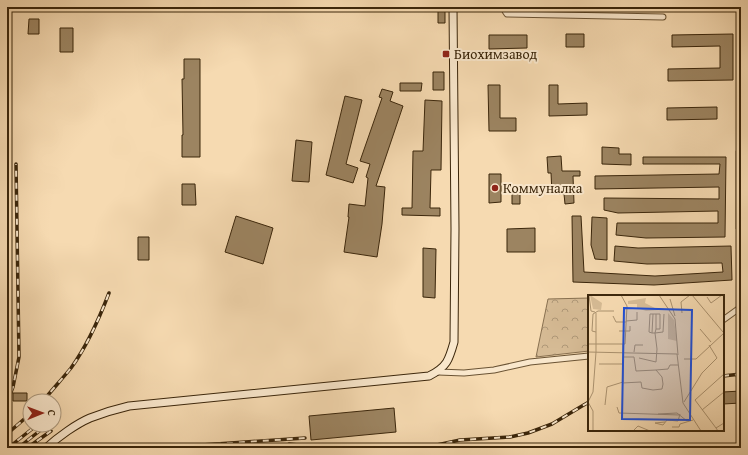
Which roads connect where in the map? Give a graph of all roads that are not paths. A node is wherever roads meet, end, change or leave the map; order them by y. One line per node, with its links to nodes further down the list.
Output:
1 (453, 7): 7 (main road)
2 (505, 7): 3 (street)
3 (663, 17)
4 (741, 307): 5 (street)
5 (724, 319)
6 (588, 356): 7 (street)
7 (438, 372): 8 (main road)
8 (46, 448)

